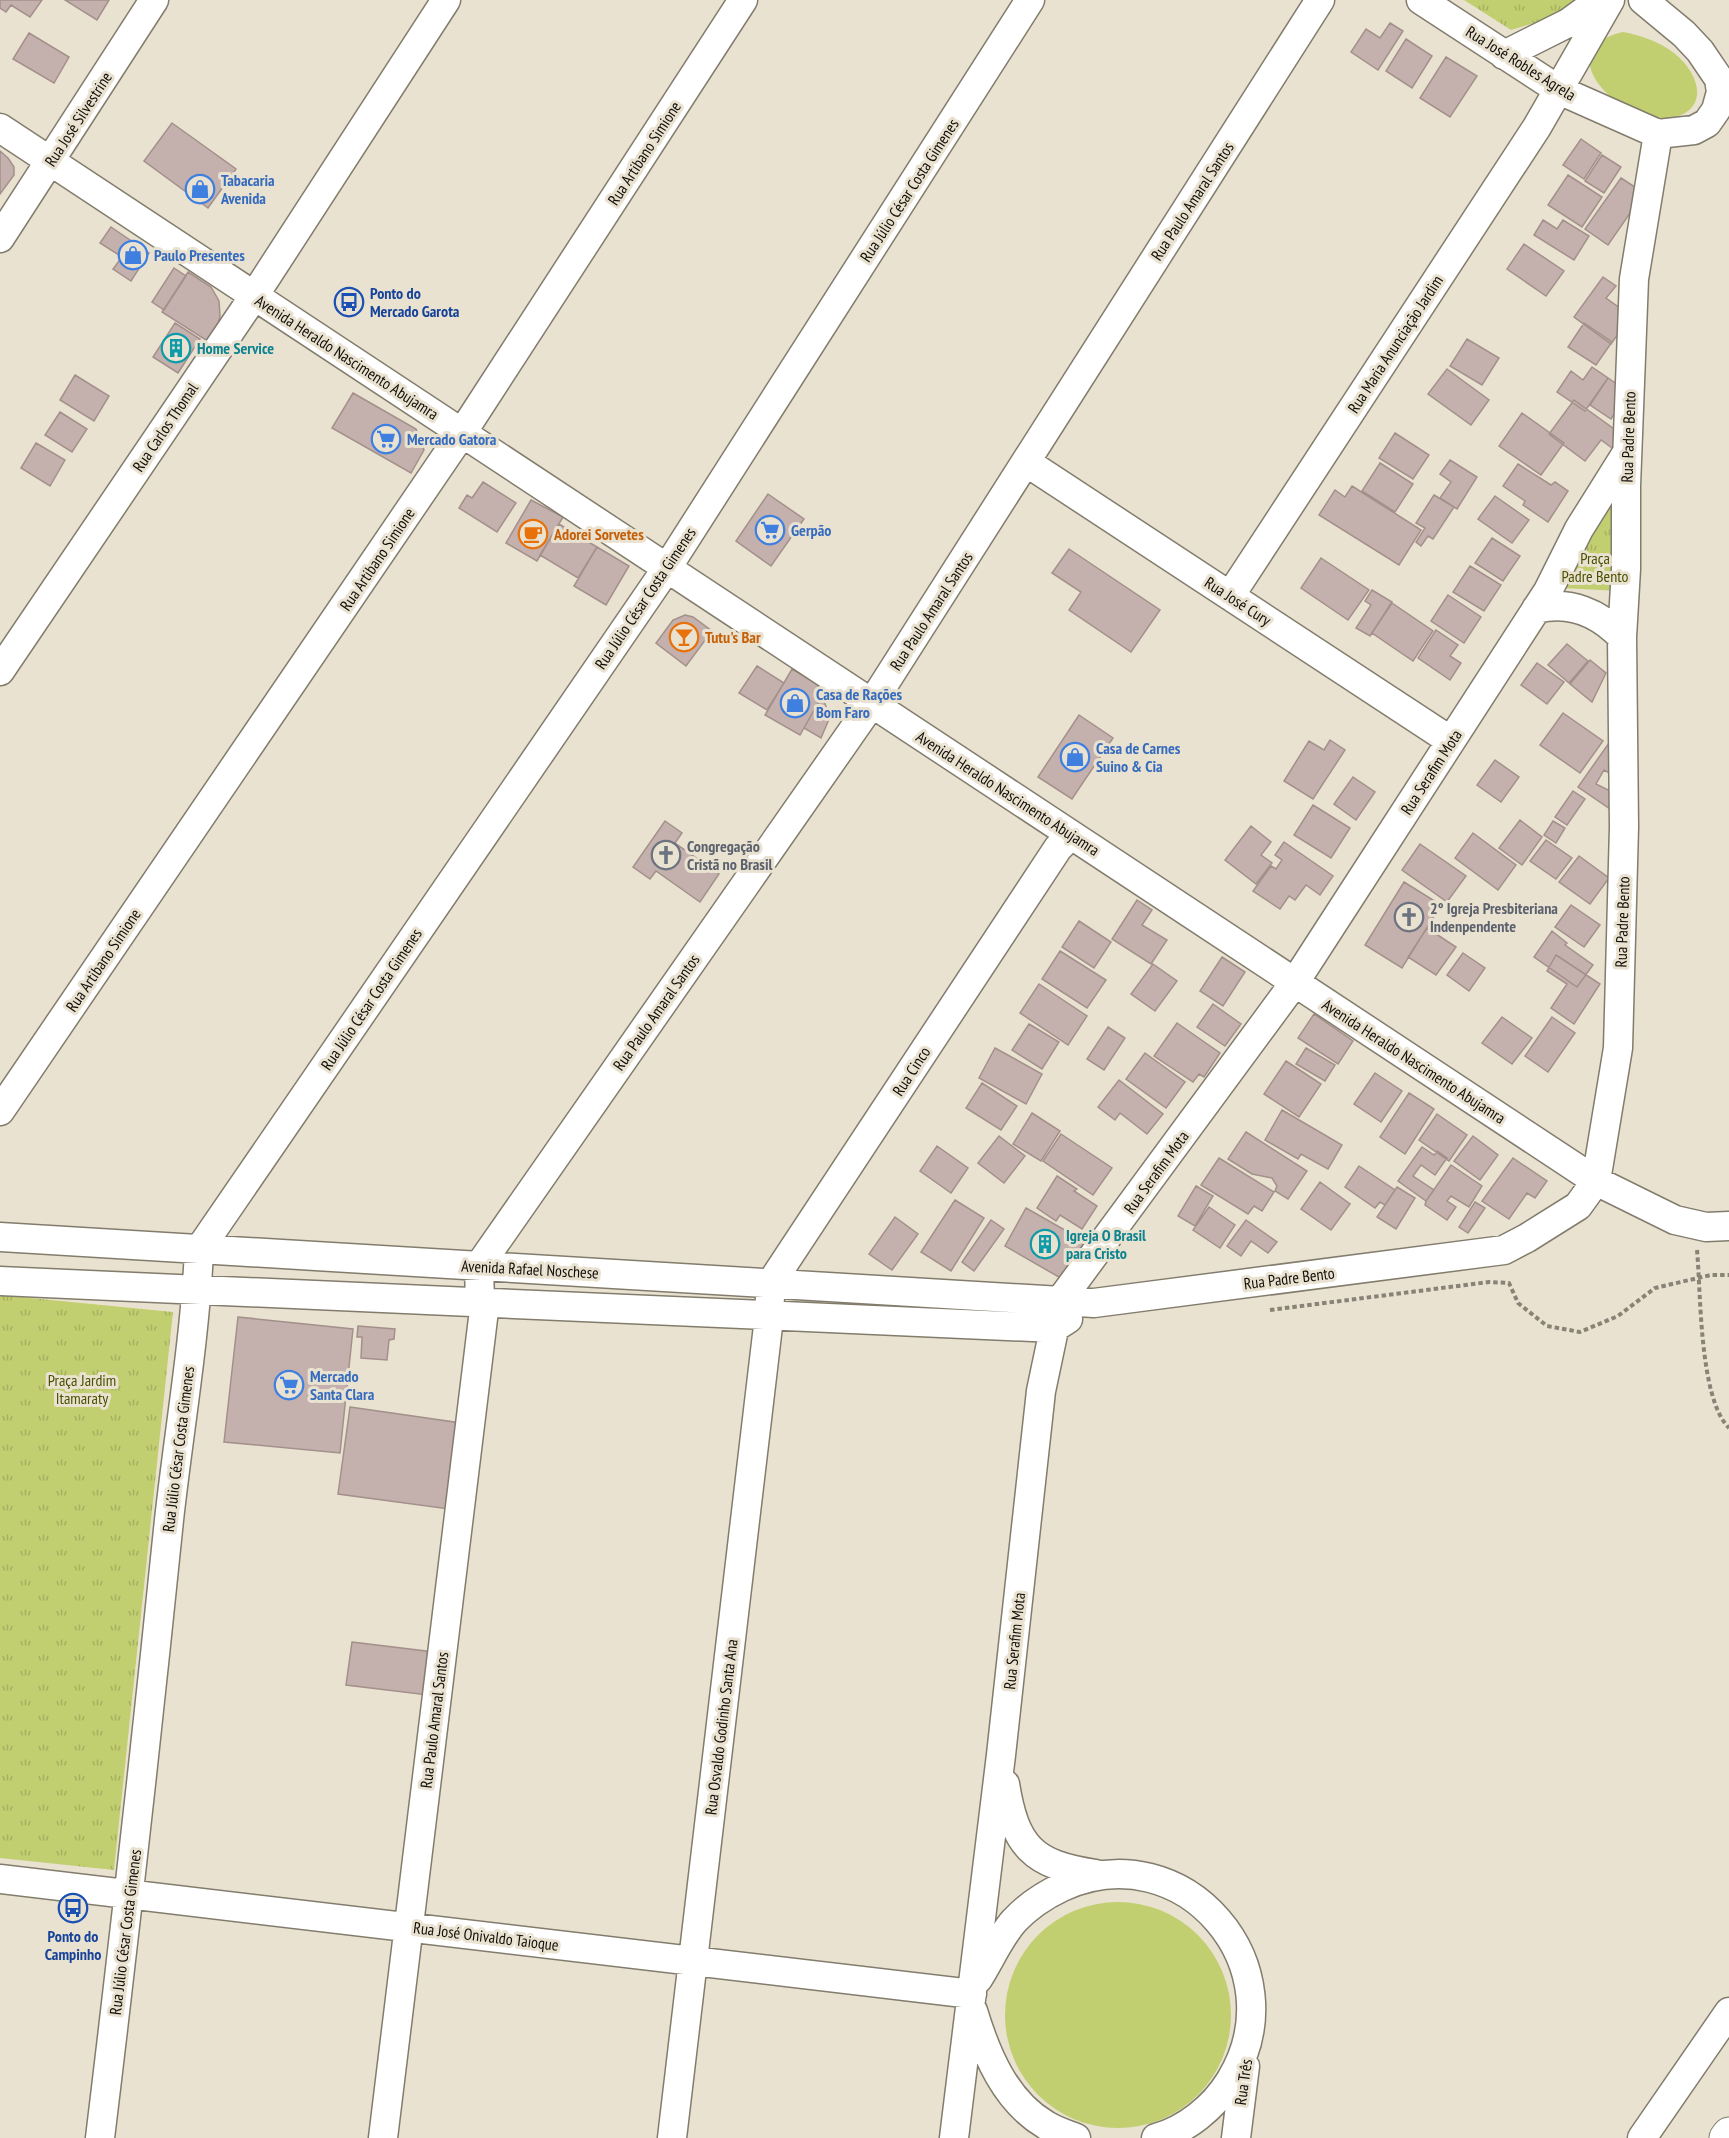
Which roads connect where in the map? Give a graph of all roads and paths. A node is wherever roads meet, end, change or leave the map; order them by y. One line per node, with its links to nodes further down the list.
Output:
1 (154, 0): 15 (street, Rua José Silvestrine)
2 (446, 0): 17 (street, Rua Carlos Thomal)
3 (743, 0): 18 (street, Rua Artibano Simione)
4 (1030, 0): 21 (street, Rua Júlio César Costa Gimenes)
5 (1320, 0): 20 (street, Rua Paulo Amaral Santos)
6 (1421, 0): 10 (street, Rua José Robles Agrela)
7 (1600, 0): 10 (street)
8 (1610, 0): 11 (street, Rua Maria Anunciação Jardim)
9 (1643, 0): 12 (street)
10 (1504, 55): 11 (street, Rua José Robles Agrela)
11 (1559, 90): 14 (street, Rua José Robles Agrela); 22 (street, Rua Maria Anunciação Jardim)
12 (1724, 104): 14 (street)
13 (0, 128): 15 (street, Avenida Heraldo Nascimento Abujamra)
14 (1658, 134): 19 (street, Rua Padre Bento)
15 (51, 161): 16 (street, Rua José Silvestrine); 17 (street, Avenida Heraldo Nascimento Abujamra)
16 (0, 238)
17 (254, 296): 18 (street, Avenida Heraldo Nascimento Abujamra); 25 (street, Rua Carlos Thomal)
18 (462, 433): 21 (street, Avenida Heraldo Nascimento Abujamra); 30 (street, Rua Artibano Simione)
19 (1627, 452): 23 (street, Rua Serafim Mota); 24 (street, Rua Padre Bento)
20 (1026, 462): 22 (street, Rua José Cury); 26 (street, Rua Paulo Amaral Santos)
21 (667, 568): 26 (street, Avenida Heraldo Nascimento Abujamra); 35 (street, Rua Júlio César Costa Gimenes)
22 (1230, 596): 27 (street, Rua José Cury)
23 (1536, 609): 24 (street); 27 (street, Rua Serafim Mota)
24 (1622, 637): 31 (street, Rua Padre Bento)
25 (0, 671)
26 (872, 703): 28 (street, Avenida Heraldo Nascimento Abujamra); 36 (street, Rua Paulo Amaral Santos)
27 (1451, 741): 29 (street, Rua Serafim Mota)
28 (1071, 835): 29 (street, Avenida Heraldo Nascimento Abujamra); 40 (street, Rua Cinco)
29 (1295, 982): 31 (street, Avenida Heraldo Nascimento Abujamra); 45 (street, Rua Serafim Mota)
30 (0, 1111)
31 (1596, 1181): 32 (street, Avenida Heraldo Nascimento Abujamra); 45 (street, Rua Padre Bento)
32 (1695, 1225): 33 (street, Avenida Heraldo Nascimento Abujamra); 38 (path)
33 (1729, 1226)
34 (0, 1238): 35 (street, Avenida Rafael Noschese)
35 (199, 1250): 36 (street, Avenida Rafael Noschese); 41 (street, Rua Júlio César Costa Gimenes)
36 (479, 1266): 40 (street, Avenida Rafael Noschese); 42 (street, Rua Paulo Amaral Santos)
37 (1729, 1275): 38 (path)
38 (1699, 1277): 43 (path); 46 (path)
39 (0, 1281): 41 (street)
40 (771, 1283): 44 (street, Rua Cinco); 45 (street, Avenida Rafael Noschese)
41 (198, 1290): 42 (street); 50 (street, Rua Júlio César Costa Gimenes)
42 (483, 1302): 44 (street); 51 (street, Rua Paulo Amaral Santos)
43 (1259, 1311)
44 (769, 1315): 45 (street); 52 (street, Rua Osvaldo Godinho Santa Ana)
45 (1057, 1315): 47 (street, Rua Serafim Mota)
46 (1729, 1428)
47 (1001, 1755): 48 (street); 53 (street, Rua Serafim Mota)
48 (1118, 1874): 53 (street); 55 (street)
49 (0, 1878): 50 (street, Rua José Onivaldo Taioque)
50 (130, 1894): 51 (street, Rua José Onivaldo Taioque); 57 (street, Rua Júlio César Costa Gimenes)
51 (409, 1927): 52 (street, Rua José Onivaldo Taioque); 58 (street, Rua Paulo Amaral Santos)
52 (694, 1961): 53 (street, Rua José Onivaldo Taioque); 59 (street, Rua Osvaldo Godinho Santa Ana)
53 (972, 1995): 60 (street, Rua Serafim Mota); 61 (street)
54 (1729, 2012): 64 (street)
55 (1251, 2027): 62 (street); 63 (street, Rua Três)
56 (1729, 2134): 65 (main road)
57 (100, 2138)
58 (383, 2138)
59 (672, 2138)
60 (954, 2138)
61 (1076, 2138)
62 (1159, 2138)
63 (1236, 2138)
64 (1642, 2138)
65 (1726, 2138)

